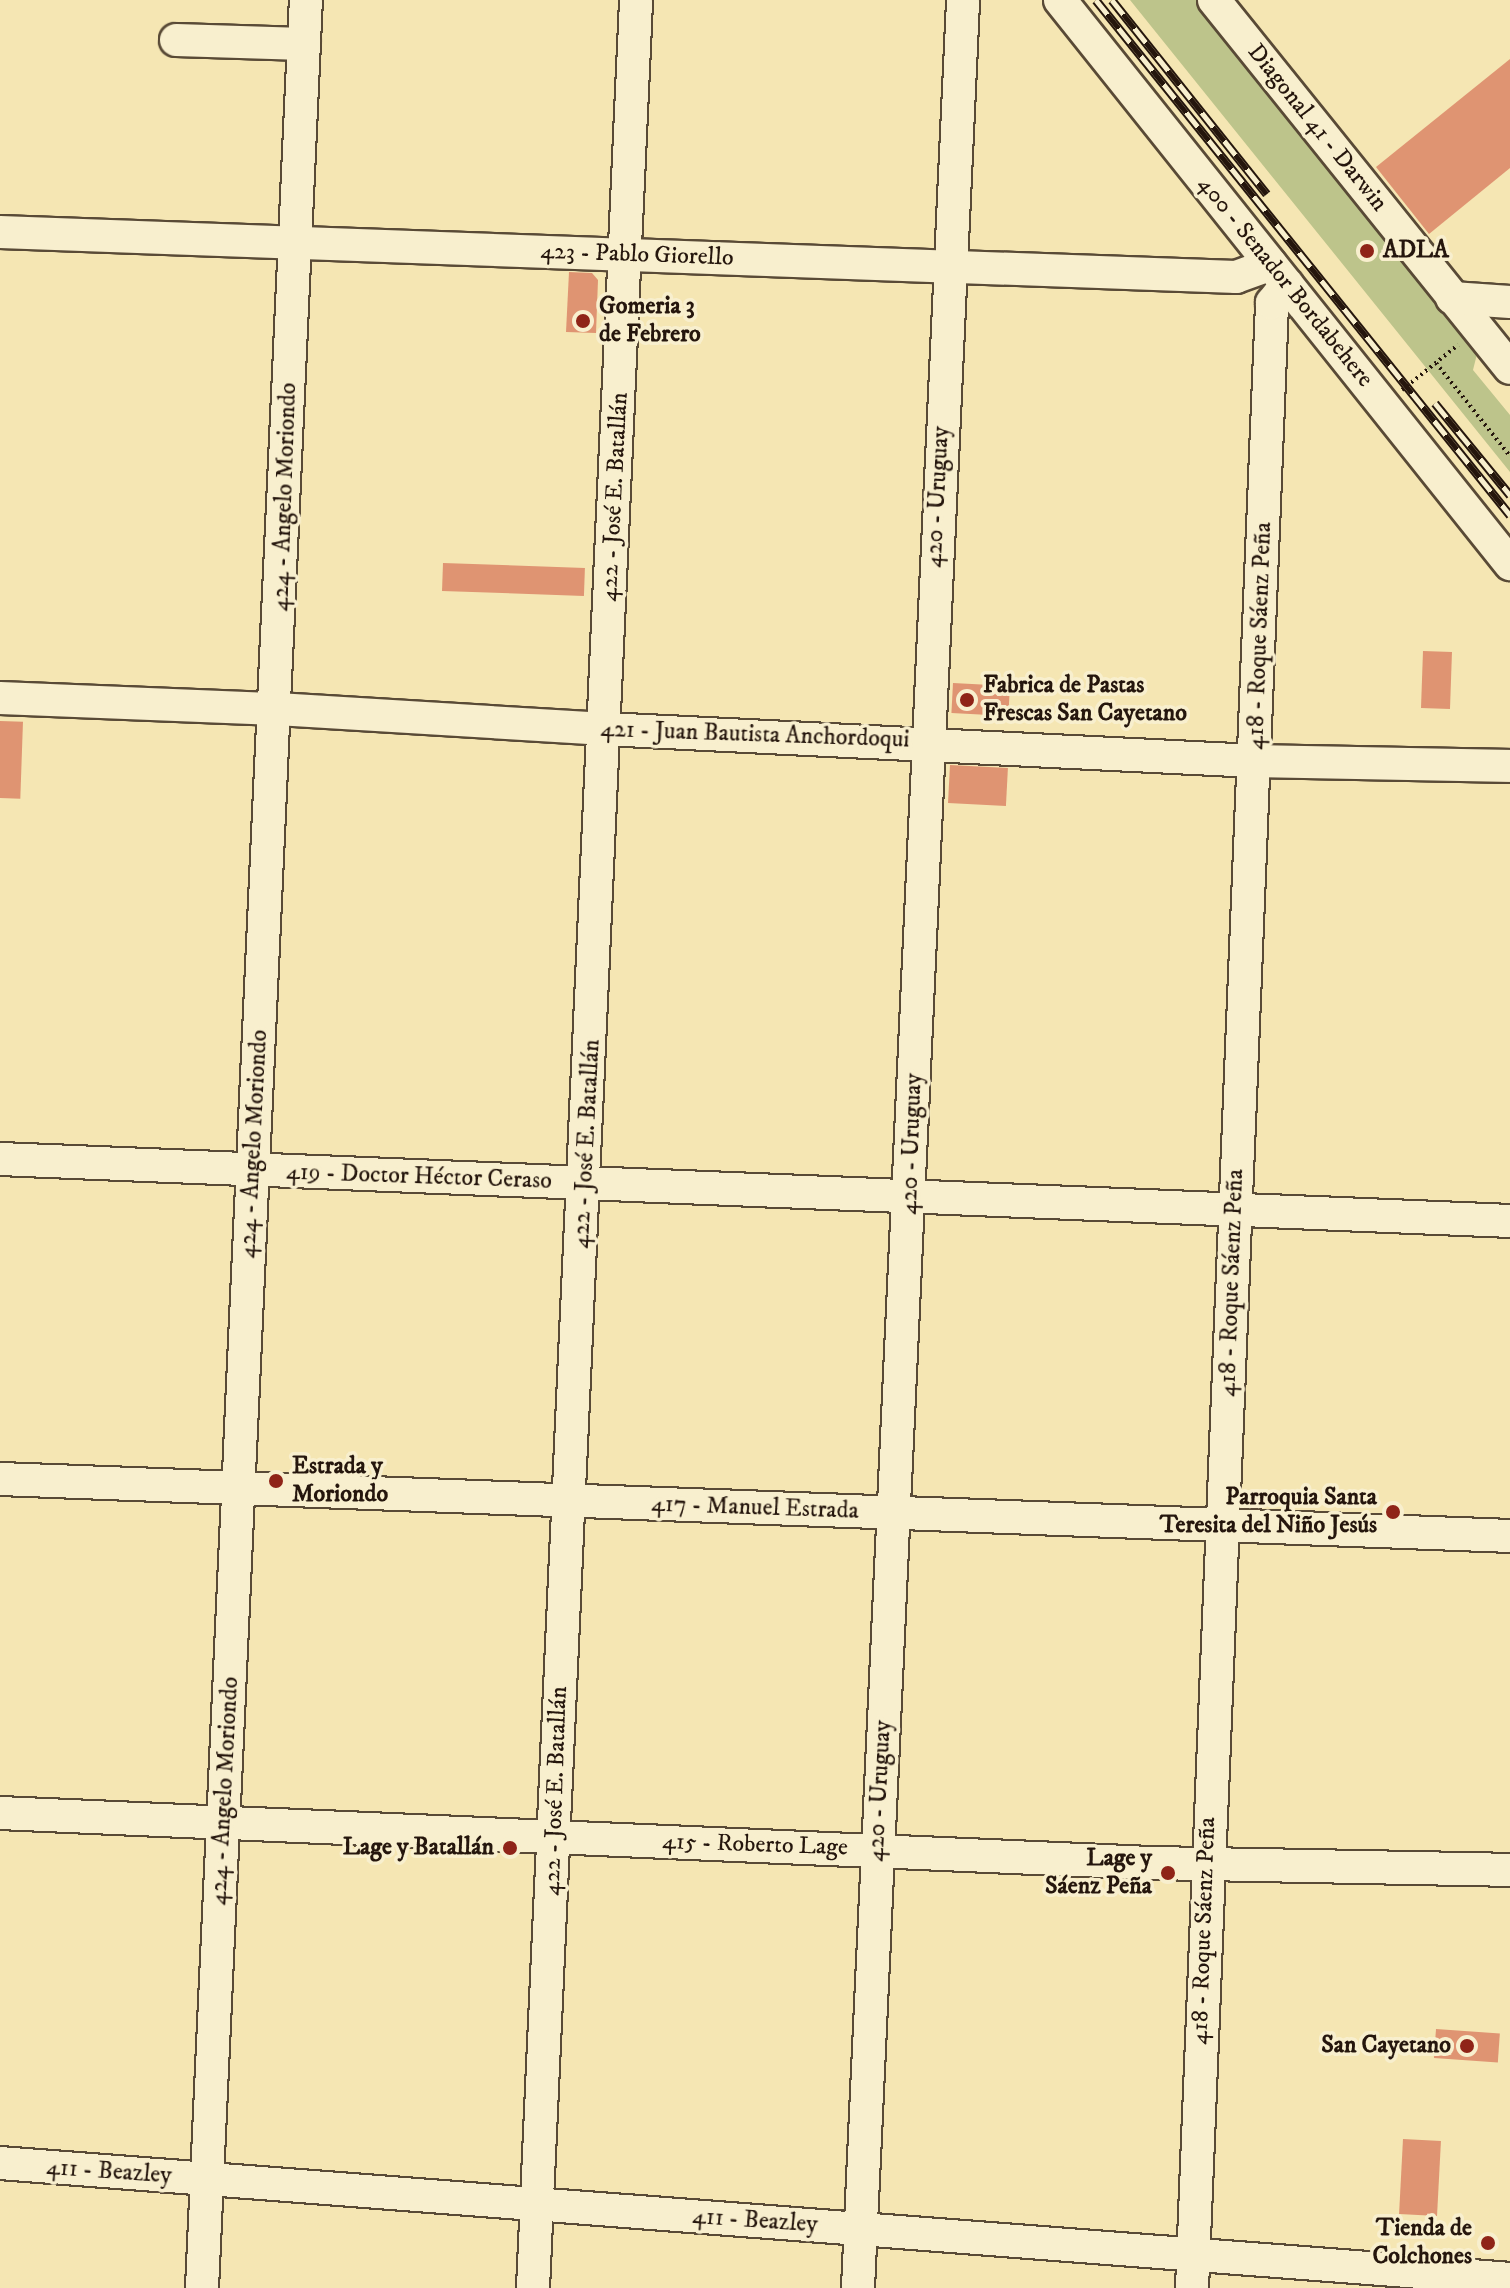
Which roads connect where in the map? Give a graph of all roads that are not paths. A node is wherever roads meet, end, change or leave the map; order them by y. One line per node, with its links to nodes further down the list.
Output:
1 (306, 0): 7 (street, 424 - Angelo Moriondo)
2 (636, 0): 10 (street, 422 - José E. Batallán)
3 (963, 0): 11 (street, 420 - Uruguay)
4 (1060, 0): 12 (street, 400 - Senador Bordabehere)
5 (1214, 0): 13 (street, Diagonal 41 - Darwin)
6 (176, 40): 7 (street)
7 (304, 44): 9 (street, 424 - Angelo Moriondo)
8 (0, 232): 9 (street, 423 - Pablo Giorello)
9 (296, 243): 10 (street, 423 - Pablo Giorello); 18 (street, 424 - Angelo Moriondo)
10 (626, 255): 11 (street, 423 - Pablo Giorello); 19 (street, 422 - José E. Batallán)
11 (948, 266): 12 (street, 423 - Pablo Giorello); 20 (street, 420 - Uruguay)
12 (1279, 274): 16 (street, 400 - Senador Bordabehere); 21 (street, 418 - Roque Sáenz Peña)
13 (1452, 298): 14 (street); 15 (street, Diagonal 41 - Darwin)
14 (1510, 302)
15 (1510, 368)
16 (1510, 564)
17 (0, 698): 18 (street, 421 - Juan Bautista Anchordoqui)
18 (277, 709): 19 (street, 421 - Juan Bautista Anchordoqui); 24 (street, 424 - Angelo Moriondo)
19 (605, 729): 20 (street, 421 - Juan Bautista Anchordoqui); 25 (street, 422 - José E. Batallán)
20 (927, 743): 21 (street, 421 - Juan Bautista Anchordoqui); 26 (street, 420 - Uruguay)
21 (1255, 761): 22 (street, 421 - Juan Bautista Anchordoqui); 27 (street, 418 - Roque Sáenz Peña)
22 (1510, 766)
23 (0, 1159): 24 (street, 419 - Doctor Héctor Ceraso)
24 (252, 1171): 25 (street, 419 - Doctor Héctor Ceraso); 30 (street, 424 - Angelo Moriondo)
25 (585, 1182): 26 (street, 419 - Doctor Héctor Ceraso); 31 (street, 422 - José E. Batallán)
26 (910, 1196): 27 (street, 419 - Doctor Héctor Ceraso); 32 (street, 420 - Uruguay)
27 (1235, 1209): 28 (street, 419 - Doctor Héctor Ceraso); 33 (street, 418 - Roque Sáenz Peña)
28 (1510, 1221)
29 (0, 1479): 30 (street, 417 - Manuel Estrada)
30 (241, 1489): 31 (street, 417 - Manuel Estrada); 36 (street, 424 - Angelo Moriondo)
31 (568, 1501): 32 (street, 417 - Manuel Estrada); 37 (street, 422 - José E. Batallán)
32 (894, 1514): 33 (street, 417 - Manuel Estrada); 38 (street, 420 - Uruguay)
33 (1223, 1523): 34 (street, 417 - Manuel Estrada); 39 (street, 418 - Roque Sáenz Peña)
34 (1510, 1536)
35 (0, 1813): 36 (street, 415 - Roberto Lage)
36 (223, 1821): 37 (street, 415 - Roberto Lage); 42 (street, 424 - Angelo Moriondo)
37 (555, 1836): 38 (street, 415 - Roberto Lage); 43 (street, 422 - José E. Batallán)
38 (877, 1850): 39 (street, 415 - Roberto Lage); 44 (street, 420 - Uruguay)
39 (1206, 1863): 40 (street, 415 - Roberto Lage); 45 (street, 418 - Roque Sáenz Peña)
40 (1510, 1870)
41 (0, 2163): 42 (street, 411 - Beazley)
42 (208, 2179): 43 (street, 411 - Beazley); 47 (street, 424 - Angelo Moriondo)
43 (537, 2204): 44 (street, 411 - Beazley); 48 (street, 422 - José E. Batallán)
44 (861, 2229): 45 (street, 411 - Beazley); 49 (street, 420 - Uruguay)
45 (1192, 2272): 46 (street, 411 - Beazley)
46 (1510, 2279)
47 (202, 2288)
48 (533, 2288)
49 (858, 2288)

